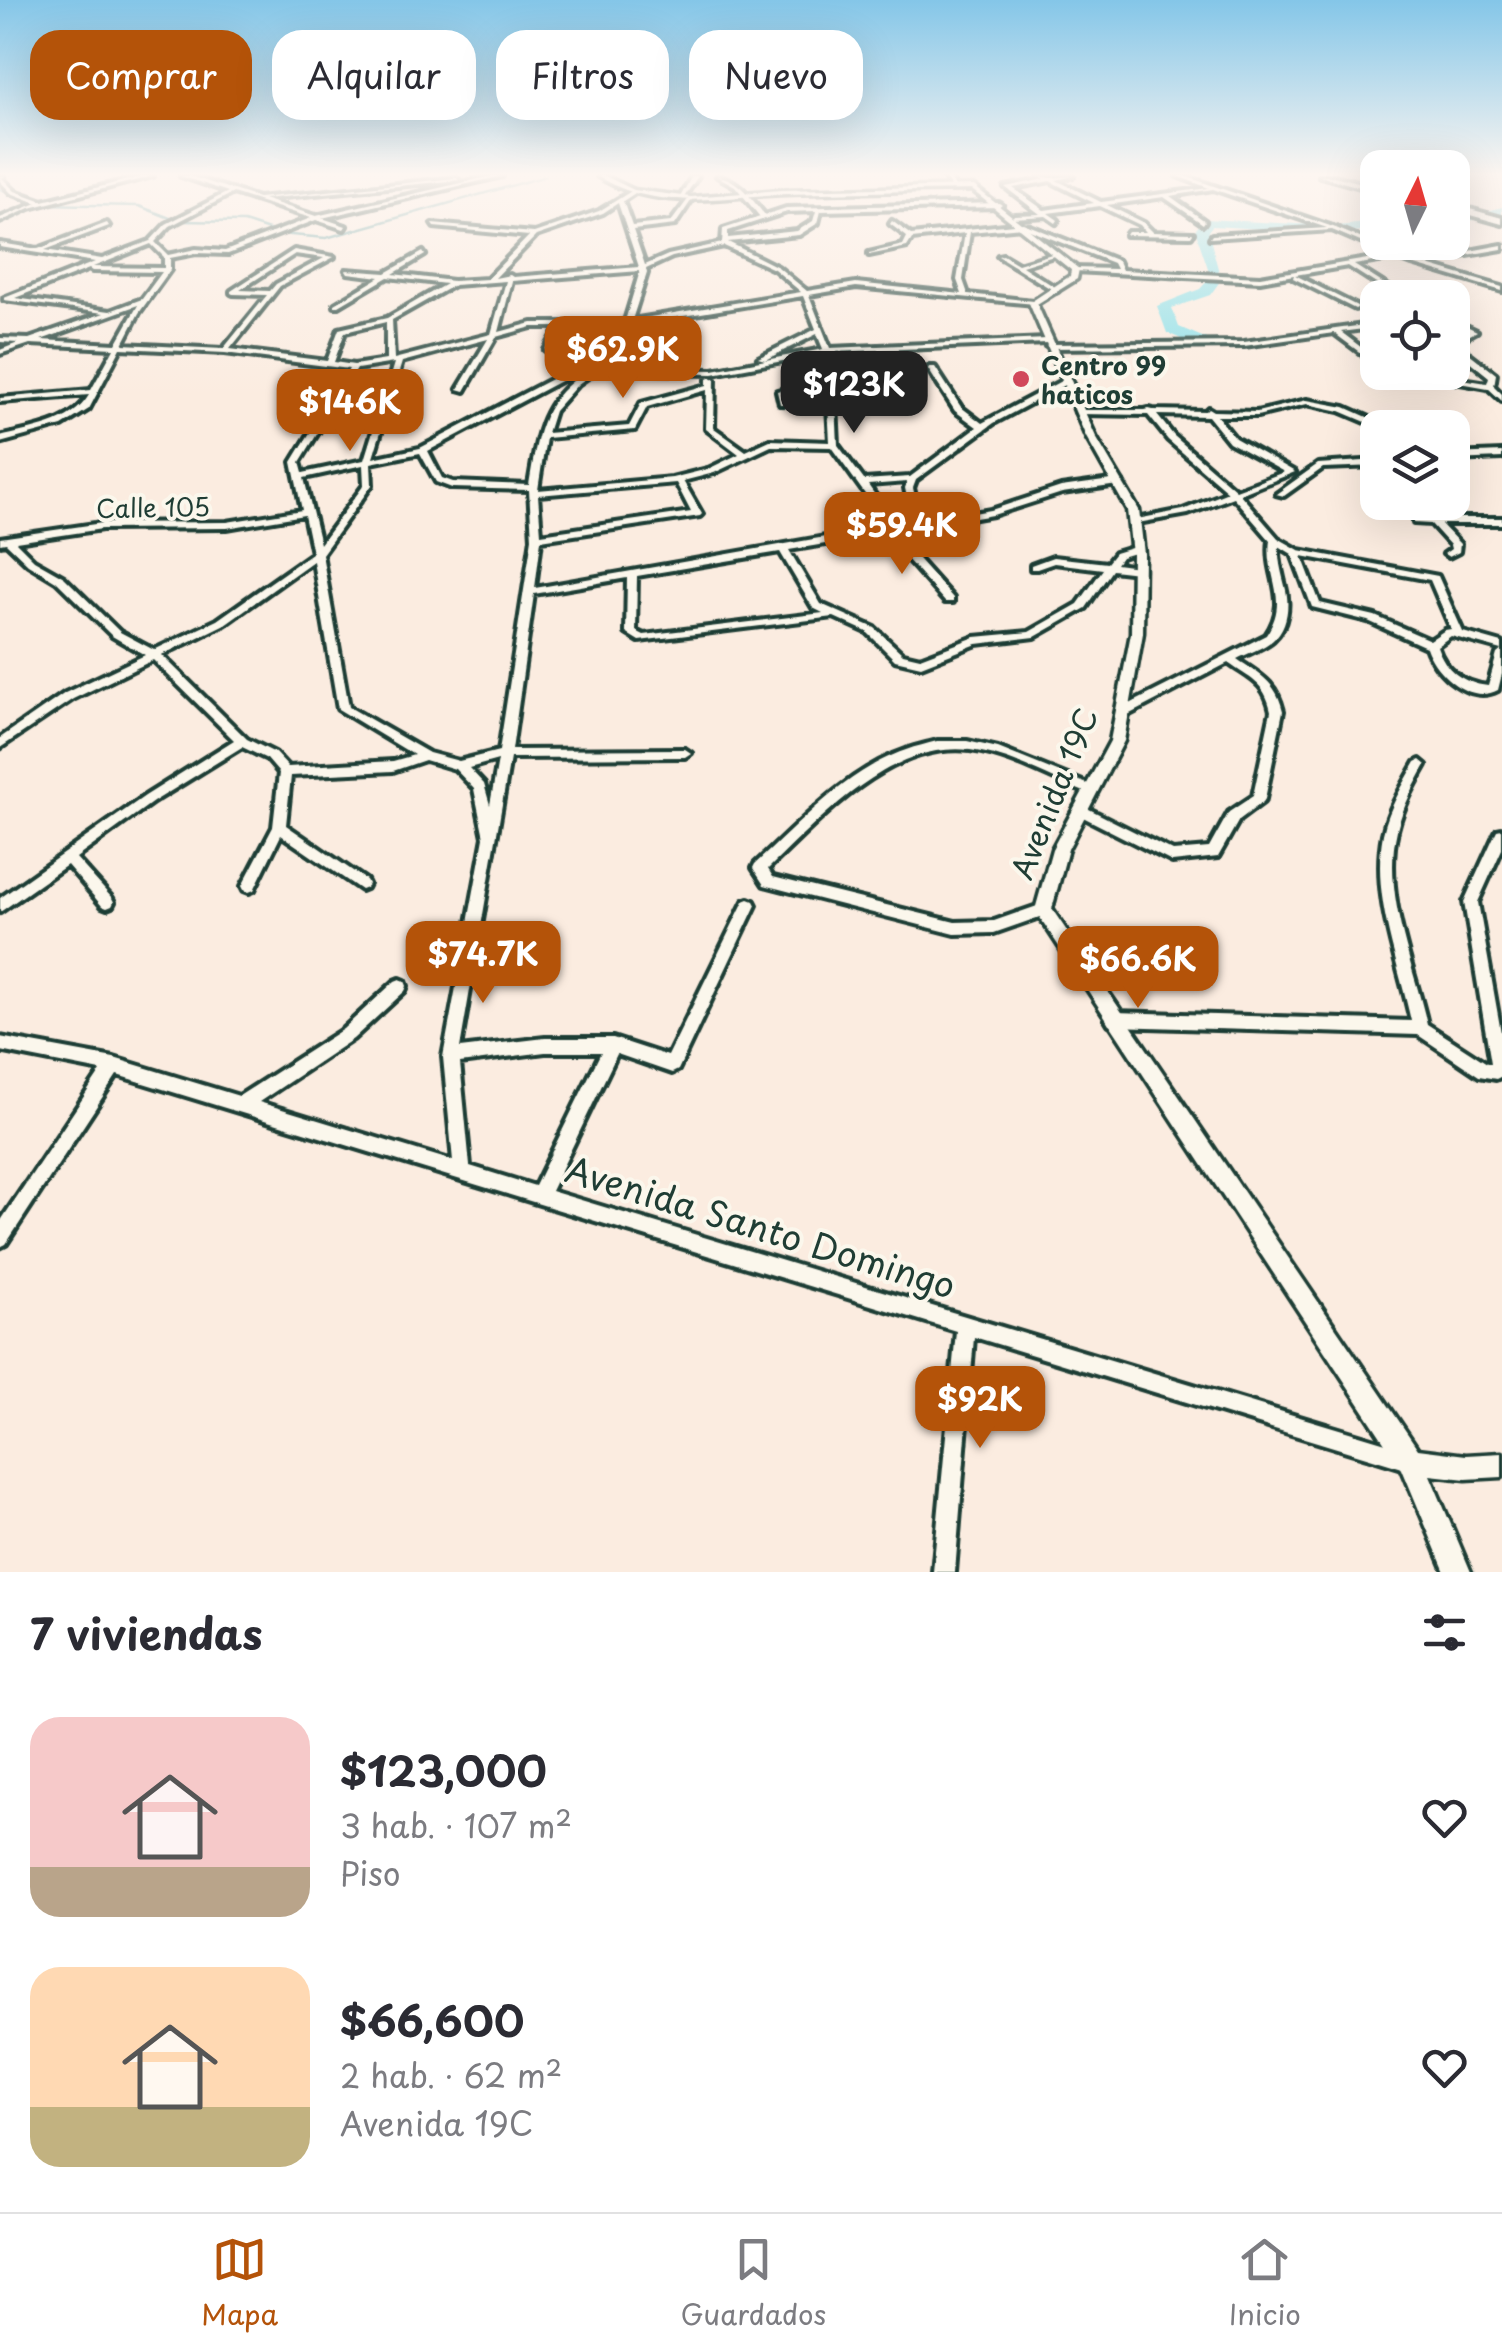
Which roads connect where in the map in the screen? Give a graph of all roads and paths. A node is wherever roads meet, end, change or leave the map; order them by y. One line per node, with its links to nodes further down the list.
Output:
1 (26, 249): 15 (street)
2 (42, 249): 15 (street)
3 (133, 249): 23 (street)
4 (159, 249): 20 (street)
5 (233, 249): 20 (street)
6 (519, 249): 36 (street)
7 (636, 249): 28 (street)
8 (693, 249): 28 (street)
9 (739, 249): 41 (street)
10 (899, 249): 17 (street)
11 (965, 249): 43 (street)
12 (1052, 249): 18 (street)
13 (1083, 249): 32 (street)
14 (1489, 249): 24 (street)
15 (38, 251): 23 (street)
16 (423, 254): 33 (street)
17 (871, 254)
18 (1058, 254): 25 (street); 30 (street)
19 (1001, 256): 25 (street)
20 (167, 257): 29 (street)
21 (1379, 260): 26 (street)
22 (1408, 260): 24 (street)
23 (104, 261): 27 (street)
24 (1414, 263): 39 (street)
25 (1017, 266): 40 (street)
26 (1350, 266): 34 (street); 37 (street)
27 (85, 269): 29 (street); 44 (street)
28 (641, 269): 35 (street); 52 (street)
29 (167, 270): 45 (street)
30 (1075, 270): 32 (street); 40 (street)
31 (348, 271): 33 (street)
32 (1120, 272): 34 (street)
33 (391, 276): 38 (street); 47 (street)
34 (1294, 276): 48 (street)
35 (510, 277): 36 (street); 58 (street)
36 (490, 278): 38 (street)
37 (1373, 280)
38 (453, 283): 51 (street)
39 (1502, 289)
40 (1056, 290): 46 (street)
41 (804, 291): 43 (street); 52 (street); 56 (street)
42 (271, 293): 42 (street); 63 (street)
43 (965, 294): 46 (street)
44 (3, 299): 49 (street)
45 (146, 300): 49 (street); 50 (street)
46 (1032, 303): 61 (street, Avenida 19C)
47 (337, 305)
48 (1355, 306)
49 (109, 311): 50 (street); 60 (street)
50 (136, 312): 62 (street)
51 (389, 319): 69 (street); 70 (street)
52 (628, 322): 54 (street)
53 (562, 324): 54 (street); 58 (street); 64 (street)
54 (614, 326): 74 (street)
55 (1360, 328): 57 (street)
56 (820, 330): 65 (street); 71 (street)
57 (1335, 331): 61 (street); 66 (street)
58 (494, 333): 69 (street); 80 (street)
59 (0, 340): 60 (street)
60 (29, 342): 62 (street); 67 (street)
61 (1048, 343): 65 (street); 78 (street, Avenida 19C)
62 (120, 348): 63 (street); 82 (street)
63 (225, 350): 70 (street)
64 (549, 350)
65 (828, 350): 71 (street); 85 (street)
66 (1360, 350)
67 (0, 352)
68 (1470, 358): 77 (street)
69 (394, 361): 72 (street); 98 (street)
70 (330, 364): 72 (street)
71 (757, 364): 75 (street)
72 (354, 367): 100 (street)
73 (932, 369): 90 (street)
74 (594, 370): 75 (street); 91 (street); 94 (street)
75 (714, 372): 79 (street)
76 (1470, 378): 77 (street)
77 (1495, 380): 83 (street)
78 (1066, 382): 88 (street, Avenida 19C); 90 (street)
79 (709, 387): 91 (street); 95 (street)
80 (462, 389)
81 (780, 391): 85 (street)
82 (92, 392): 84 (street); 92 (street)
83 (1502, 399)
84 (0, 400)
85 (832, 403): 93 (street)
86 (1208, 410): 87 (street); 89 (street); 106 (street)
87 (1149, 411): 88 (street); 106 (street)
88 (1080, 412): 104 (street, Avenida 19C)
89 (1360, 416)
90 (982, 428): 102 (street)
91 (542, 436): 105 (street)
92 (0, 440)
93 (834, 445): 95 (street); 103 (street)
94 (423, 450): 98 (street); 105 (street)
95 (743, 453): 101 (street)
96 (1502, 455): 97 (street)
97 (1470, 457)
98 (367, 463): 100 (street); 121 (street)
99 (1360, 465): 107 (street)
100 (298, 476): 108 (street)
101 (678, 479): 105 (street); 115 (street)
102 (912, 479): 103 (street); 113 (street)
103 (861, 482): 114 (street)
104 (1118, 482): 111 (street, Avenida 19C); 113 (street)
105 (534, 490): 115 (street)
106 (1234, 493): 111 (street); 117 (street)
107 (1282, 494)
108 (306, 512): 116 (street, Calle 105); 121 (street)
109 (1417, 521): 112 (street)
110 (1502, 521): 112 (street)
111 (1135, 522): 119 (street, Avenida 19C)
112 (1436, 522): 122 (street)
113 (917, 523): 114 (street)
114 (889, 527): 118 (street); 128 (street)
115 (537, 538): 127 (street)
116 (5, 540): 133 (street)
117 (1275, 540): 120 (street); 134 (street)
118 (782, 546): 126 (street); 129 (street)
119 (1138, 549): 124 (street); 125 (street, Avenida 19C)
120 (1296, 552): 130 (street); 131 (street)
121 (318, 554): 133 (street); 140 (street)
122 (1449, 554)
123 (1034, 567): 124 (street)
124 (1109, 568): 125 (street); 129 (street)
125 (1138, 570): 135 (street, Avenida 19C)
126 (632, 573): 127 (street); 129 (street)
127 (529, 592): 138 (street)
128 (949, 600)
129 (832, 614)
130 (1458, 633): 131 (street); 132 (street)
131 (1431, 646): 132 (street)
132 (1502, 650)
133 (153, 654): 136 (street); 137 (street)
134 (1228, 658): 135 (street); 145 (street)
135 (1122, 713): 144 (street, Avenida 19C)
136 (242, 741): 143 (street); 149 (street)
137 (0, 744)
138 (505, 754): 139 (street); 142 (street); 148 (street)
139 (685, 754)
140 (425, 756): 142 (street); 143 (street)
141 (1420, 765): 158 (street)
142 (460, 766): 148 (street)
143 (286, 772): 146 (street)
144 (1091, 790): 145 (street, Avenida 19C); 155 (street)
145 (1080, 810): 155 (street, Avenida 19C)
146 (279, 827): 150 (street); 151 (street)
147 (1502, 834): 158 (street)
148 (490, 840): 161 (street)
149 (69, 859): 152 (street); 154 (street)
150 (361, 884)
151 (249, 886)
152 (107, 902)
153 (749, 905): 160 (street)
154 (0, 906)
155 (1042, 910): 157 (street, Avenida 19C)
156 (400, 986): 163 (street)
157 (1114, 1019): 158 (street); 168 (street, Avenida 19C)
158 (1420, 1028)
159 (0, 1044): 162 (street, Avenida Santo Domingo)
160 (613, 1045): 161 (street); 165 (street)
161 (451, 1057): 164 (street)
162 (114, 1066): 163 (street, Avenida Santo Domingo); 166 (street)
163 (240, 1104): 164 (street, Avenida Santo Domingo)
164 (462, 1171): 165 (street, Avenida Santo Domingo)
165 (540, 1195): 167 (street, Avenida Santo Domingo)
166 (0, 1238)
167 (966, 1325): 168 (street, Avenida Santo Domingo); 170 (street)
168 (1411, 1460): 169 (street, Avenida Santo Domingo); 171 (street, Avenida 19C)
169 (1502, 1465)
170 (944, 1572)
171 (1458, 1572)

